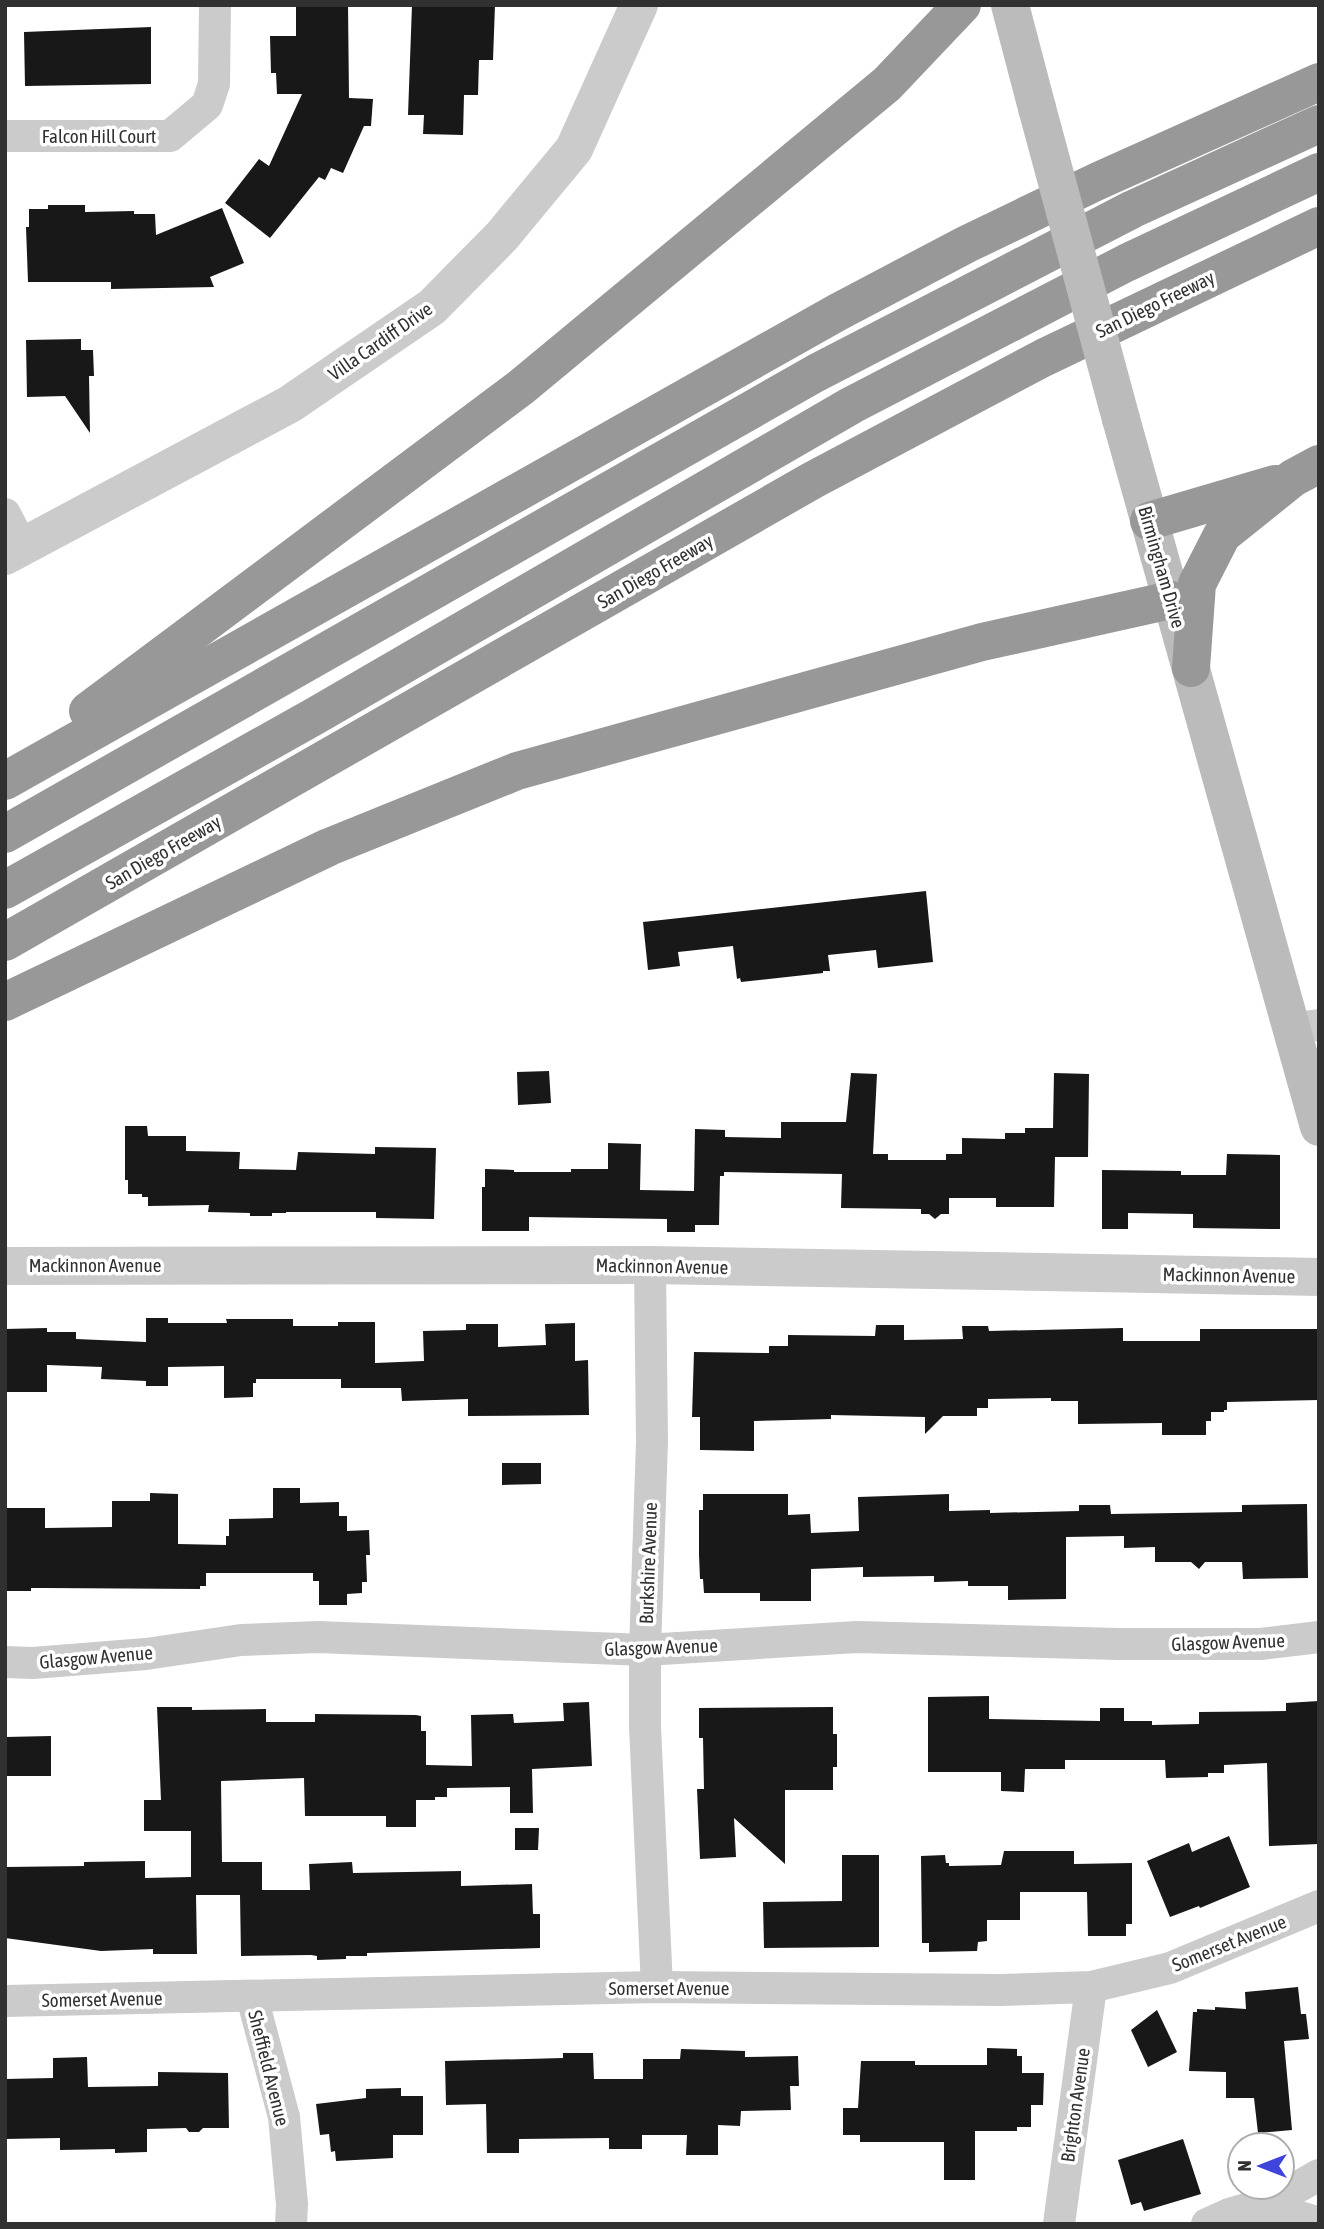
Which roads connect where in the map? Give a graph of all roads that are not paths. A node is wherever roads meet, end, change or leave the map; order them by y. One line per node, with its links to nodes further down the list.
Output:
1 (215, 5): 7 (street, Falcon Hill Court)
2 (639, 5): 12 (street, Villa Cardiff Drive)
3 (962, 5): 15 (highway)
4 (1010, 5): 11 (main road, Birmingham Drive, bridge)
5 (1319, 82): 16 (highway)
6 (1319, 124): 17 (highway)
7 (5, 136)
8 (1319, 172): 18 (highway)
9 (1319, 226): 19 (highway, San Diego Freeway)
10 (1306, 471): 11 (highway); 14 (highway)
11 (1149, 521): 13 (main road, Birmingham Drive)
12 (11, 539)
13 (1171, 600): 14 (main road, Birmingham Drive); 20 (highway)
14 (1191, 668): 21 (main road, Birmingham Drive)
15 (5, 773)
16 (5, 780)
17 (5, 834)
18 (5, 890)
19 (5, 942)
20 (5, 1002)
21 (1305, 1027): 22 (main road, Birmingham Drive)
22 (1319, 1127)
23 (650, 1265): 24 (street, Mackinnon Avenue); 25 (street, Mackinnon Avenue); 27 (street, Burkshire Avenue)
24 (5, 1266)
25 (1319, 1277)
26 (1319, 1637): 27 (street, Glasgow Avenue)
27 (645, 1650): 28 (street, Glasgow Avenue); 30 (street, Burkshire Avenue)
28 (5, 1662)
29 (1319, 1906): 31 (street, Somerset Avenue)
30 (657, 1987): 31 (street, Somerset Avenue); 32 (street, Somerset Avenue)
31 (1091, 1987): 38 (street, Brighton Avenue)
32 (251, 1997): 33 (street, Somerset Avenue); 37 (street, Sheffield Avenue)
33 (5, 2001)
34 (1319, 2175): 35 (street)
35 (1218, 2219): 36 (street)
36 (1312, 2222)
37 (291, 2224)
38 (1059, 2224)

